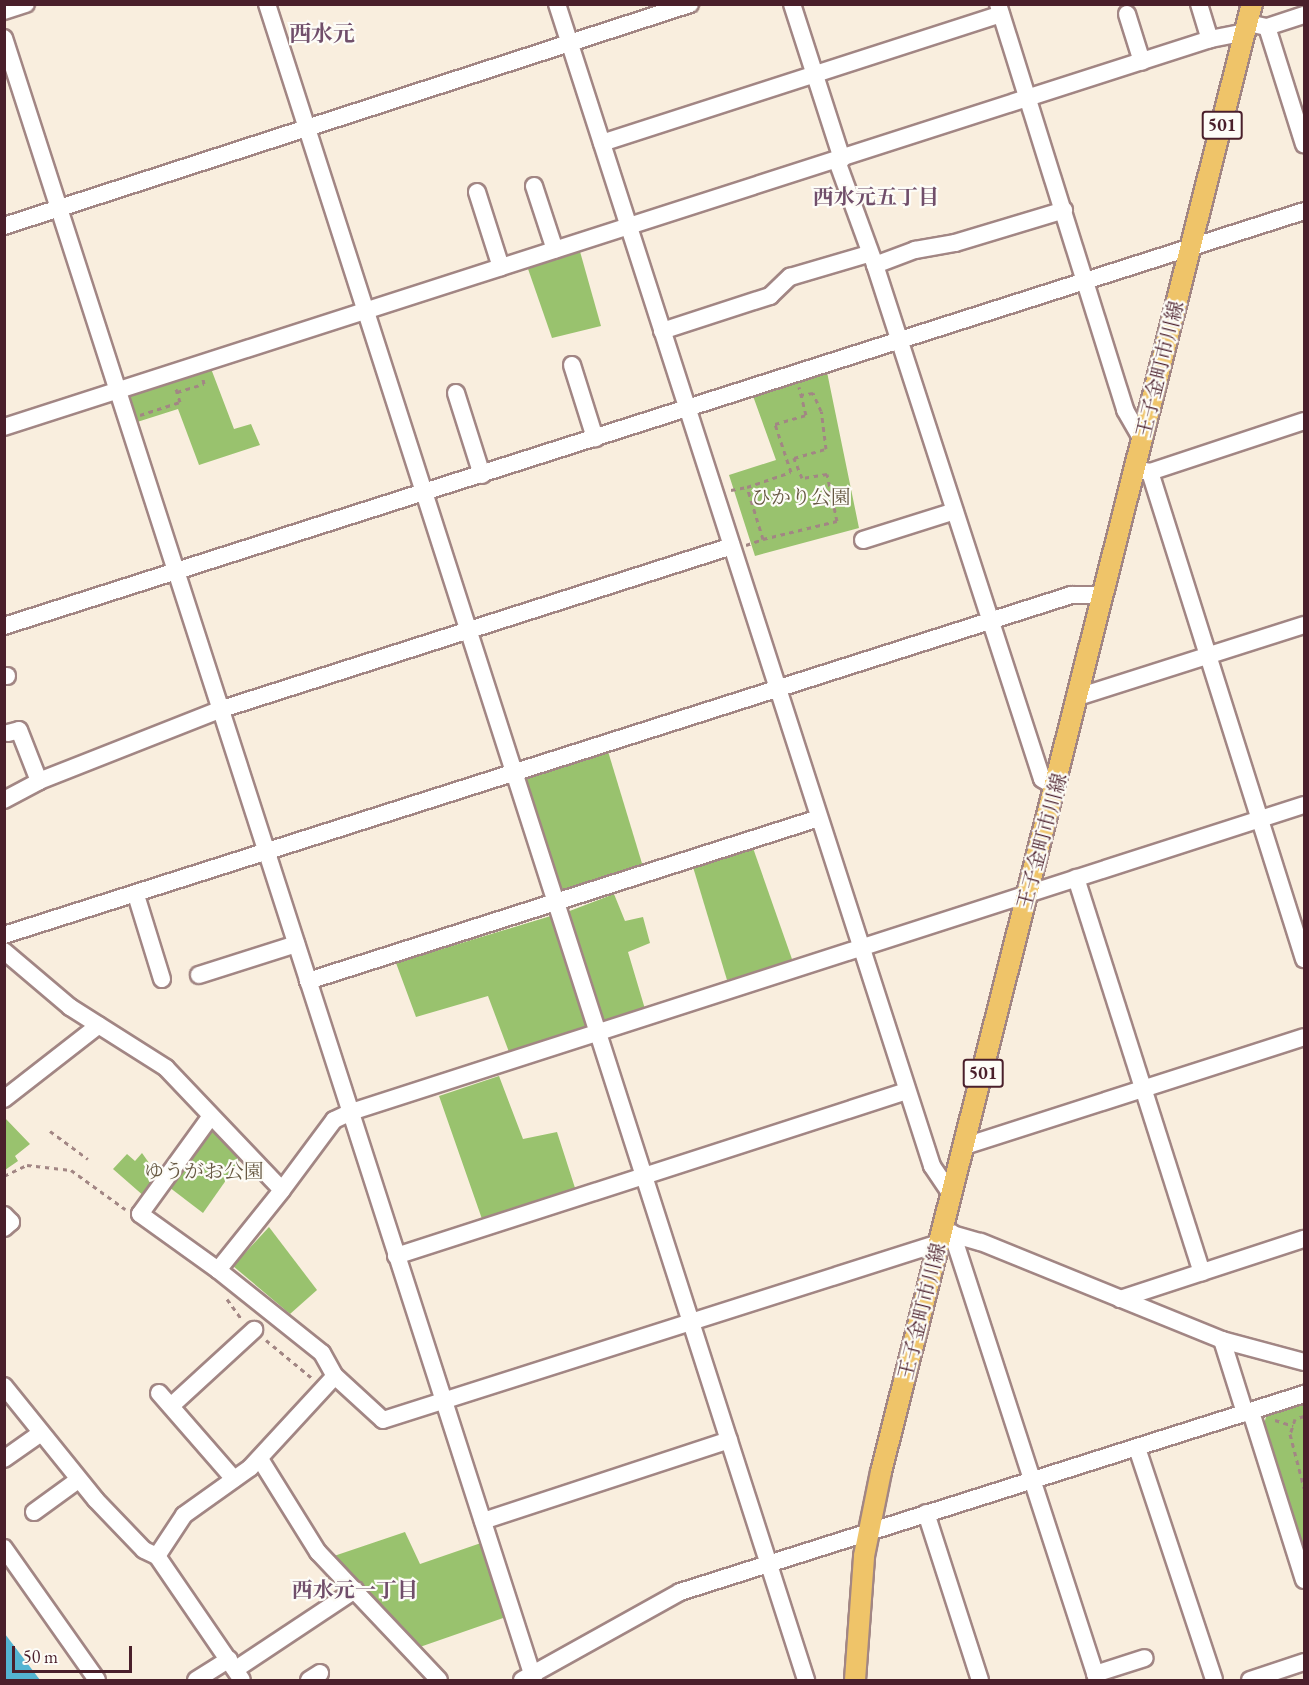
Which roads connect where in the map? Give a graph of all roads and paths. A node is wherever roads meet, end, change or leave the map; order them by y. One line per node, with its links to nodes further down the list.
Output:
1 (26, 4): 9 (street)
2 (267, 4): 19 (street)
3 (557, 4): 15 (street)
4 (690, 4): 7 (street)
5 (792, 4): 17 (street)
6 (1198, 4): 14 (street)
7 (660, 9): 15 (street)
8 (999, 9): 17 (street); 18 (street)
9 (4, 11)
10 (1127, 14): 16 (street)
11 (1305, 15): 12 (street)
12 (1253, 22): 14 (street); 21 (street); 30 (main road, 王子金町市川線 / 501)
13 (4, 38): 25 (street)
14 (1210, 39): 16 (street)
15 (570, 44): 19 (street); 20 (street)
16 (1142, 62): 18 (street)
17 (815, 74): 20 (street); 22 (street)
18 (1028, 99): 22 (street); 26 (street)
19 (307, 128): 25 (street); 35 (street)
20 (602, 143): 29 (street)
21 (1305, 144)
22 (840, 160): 29 (street); 32 (street)
23 (534, 186): 31 (street)
24 (477, 192): 33 (street)
25 (60, 208): 28 (street); 41 (street)
26 (1064, 210): 32 (street); 34 (street)
27 (1305, 211): 30 (street)
28 (4, 226)
29 (629, 227): 31 (street); 36 (street)
30 (1190, 246): 34 (street); 49 (main road, 王子金町市川線 / 501)
31 (555, 250): 33 (street)
32 (871, 260): 36 (street); 37 (street)
33 (501, 267): 35 (street)
34 (1085, 279): 37 (street); 49 (street)
35 (365, 312): 39 (street); 52 (street)
36 (662, 331): 44 (street)
37 (900, 341): 40 (street); 53 (street)
38 (572, 365): 48 (street)
39 (170, 374): 41 (street); 45 (path)
40 (795, 374): 43 (path); 44 (street)
41 (118, 391): 45 (street); 47 (street)
42 (456, 393): 51 (street)
43 (801, 395): 54 (path); 54 (path)
44 (687, 408): 48 (street); 56 (street)
45 (127, 419): 57 (street)
46 (1305, 421): 50 (street)
47 (4, 427)
48 (595, 438): 51 (street)
49 (1142, 440): 50 (main road, 王子金町市川線 / 501)
50 (1142, 471): 58 (main road, 王子金町市川線 / 501); 63 (street)
51 (482, 474): 52 (street)
52 (423, 494): 57 (street); 62 (street)
53 (955, 511): 55 (street); 59 (street)
54 (763, 539): 56 (path)
55 (863, 540)
56 (732, 548): 62 (street); 64 (street)
57 (177, 572): 61 (street); 66 (street)
58 (1104, 595): 59 (street); 65 (main road, 王子金町市川線 / 501)
59 (990, 620): 64 (street); 70 (street)
60 (1305, 625): 63 (street)
61 (4, 626)
62 (467, 630): 66 (street); 68 (street)
63 (1208, 657): 65 (street); 74 (street)
64 (779, 688): 68 (street); 73 (street)
65 (1078, 697): 70 (main road, 王子金町市川線 / 501)
66 (222, 709): 69 (street); 75 (street)
67 (8, 733): 69 (street)
68 (513, 773): 75 (street); 79 (street)
69 (39, 781): 71 (street)
70 (1056, 787): 77 (main road, 王子金町市川線 / 501)
71 (4, 800)
72 (1305, 805): 74 (street)
73 (819, 818): 79 (street); 82 (street)
74 (1260, 819): 76 (street); 84 (street)
75 (267, 851): 78 (street); 81 (street)
76 (1076, 878): 77 (street); 91 (street)
77 (1027, 894): 82 (street); 97 (main road, 王子金町市川線 / 501)
78 (136, 895): 80 (street); 86 (street)
79 (555, 901): 87 (street); 89 (street)
80 (4, 935)
81 (296, 945): 85 (street); 87 (street)
82 (862, 948): 89 (street); 92 (street)
83 (4, 951): 88 (street)
84 (1305, 959)
85 (199, 975)
86 (162, 979)
87 (308, 981): 94 (street)
88 (99, 1026): 93 (street); 95 (street)
89 (597, 1032): 94 (street); 99 (street)
90 (1305, 1037): 91 (street)
91 (1144, 1089): 97 (street); 110 (street)
92 (907, 1091): 99 (street); 102 (street)
93 (4, 1100)
94 (351, 1112): 101 (street); 108 (street)
95 (211, 1116): 101 (street); 103 (street)
96 (50, 1131): 98 (path)
97 (966, 1146): 102 (main road, 王子金町市川線 / 501)
98 (88, 1159)
99 (644, 1175): 108 (street); 112 (street)
100 (4, 1176): 103 (path)
101 (282, 1190): 109 (street)
102 (952, 1196): 106 (main road, 王子金町市川線 / 501)
103 (140, 1214): 109 (street)
104 (4, 1215): 105 (street)
105 (4, 1228)
106 (944, 1236): 111 (street); 112 (street); 131 (street); 136 (main road, 王子金町市川線 / 501)
107 (1305, 1239): 110 (street)
108 (396, 1256): 120 (street)
109 (218, 1270): 116 (street)
110 (1202, 1272): 111 (street)
111 (1120, 1299): 114 (street)
112 (691, 1321): 120 (street); 125 (street)
113 (254, 1330): 121 (street)
114 (1222, 1340): 115 (street); 122 (street)
115 (1305, 1362)
116 (335, 1376): 120 (street); 128 (street)
117 (4, 1386): 124 (street)
118 (159, 1393): 121 (street)
119 (1305, 1394): 122 (street)
120 (444, 1401): 135 (street)
121 (171, 1406): 129 (street)
122 (1248, 1412): 126 (street); 140 (street)
123 (1305, 1416): 132 (path)
124 (41, 1432): 127 (street); 130 (street)
125 (729, 1440): 135 (street); 139 (street)
126 (1137, 1448): 131 (street); 154 (street)
127 (4, 1459)
128 (260, 1459): 129 (street); 141 (street)
129 (234, 1479): 138 (street)
130 (78, 1480): 133 (street); 138 (street)
131 (1032, 1480): 134 (street); 145 (street)
132 (1305, 1488)
133 (34, 1512)
134 (926, 1513): 136 (street); 153 (street)
135 (483, 1521): 146 (street)
136 (867, 1532): 139 (street); 152 (main road, 王子金町市川線 / 501)
137 (4, 1548): 148 (street)
138 (157, 1556): 144 (street)
139 (769, 1564): 146 (street); 151 (street)
140 (1305, 1580)
141 (355, 1590): 144 (street); 150 (street)
142 (1145, 1658): 145 (street)
143 (1305, 1662): 147 (street)
144 (235, 1670): 149 (street)
145 (1096, 1677)
146 (529, 1679)
147 (1258, 1679)
148 (97, 1680)
149 (196, 1680)
150 (439, 1680)
151 (806, 1680)
152 (855, 1680)
153 (980, 1680)
154 (1214, 1680)

